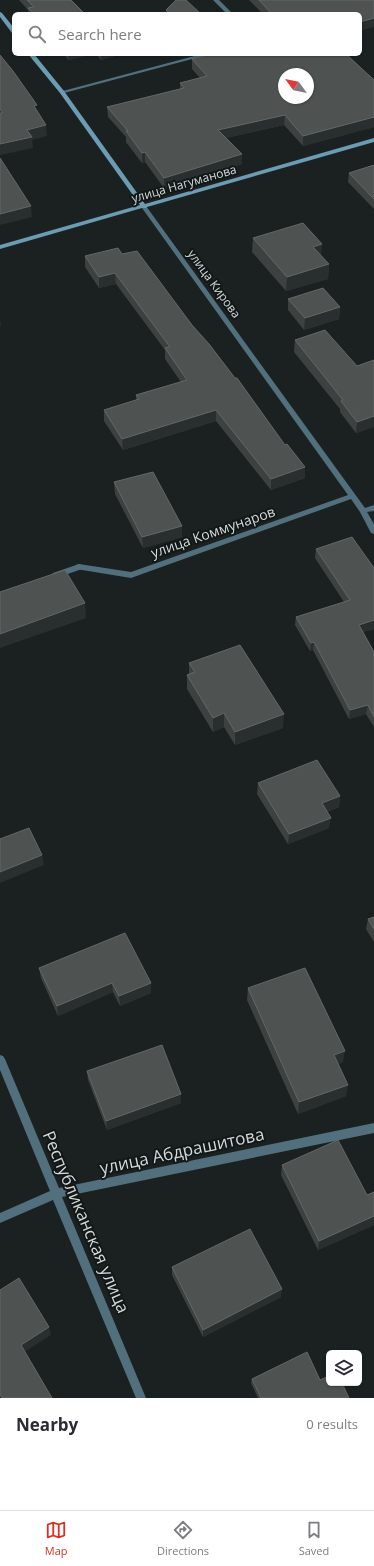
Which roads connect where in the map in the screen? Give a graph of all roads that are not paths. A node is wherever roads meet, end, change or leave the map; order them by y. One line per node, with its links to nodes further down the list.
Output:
1 (216, 0): 2 (street)
2 (228, 12)
3 (0, 14): 4 (street)
4 (12, 29)
5 (34, 56): 7 (street, улица Кирова)
6 (200, 56): 7 (street)
7 (62, 92): 9 (street, улица Кирова)
8 (374, 140): 9 (street, улица Нагуманова)
9 (144, 207): 10 (street, улица Нагуманова); 11 (street, улица Кирова)
10 (0, 248)
11 (353, 496): 13 (street, улица Кирова); 15 (street, улица Коммунаров)
12 (374, 508): 13 (street)
13 (363, 511): 14 (street, улица Кирова)
14 (374, 530)
15 (50, 577)
16 (0, 1059): 18 (street, Республиканская улица)
17 (374, 1128): 18 (street, улица Абдрашитова)
18 (57, 1193): 19 (street, улица Абдрашитова); 20 (street, Республиканская улица)
19 (0, 1218)
20 (141, 1398)

